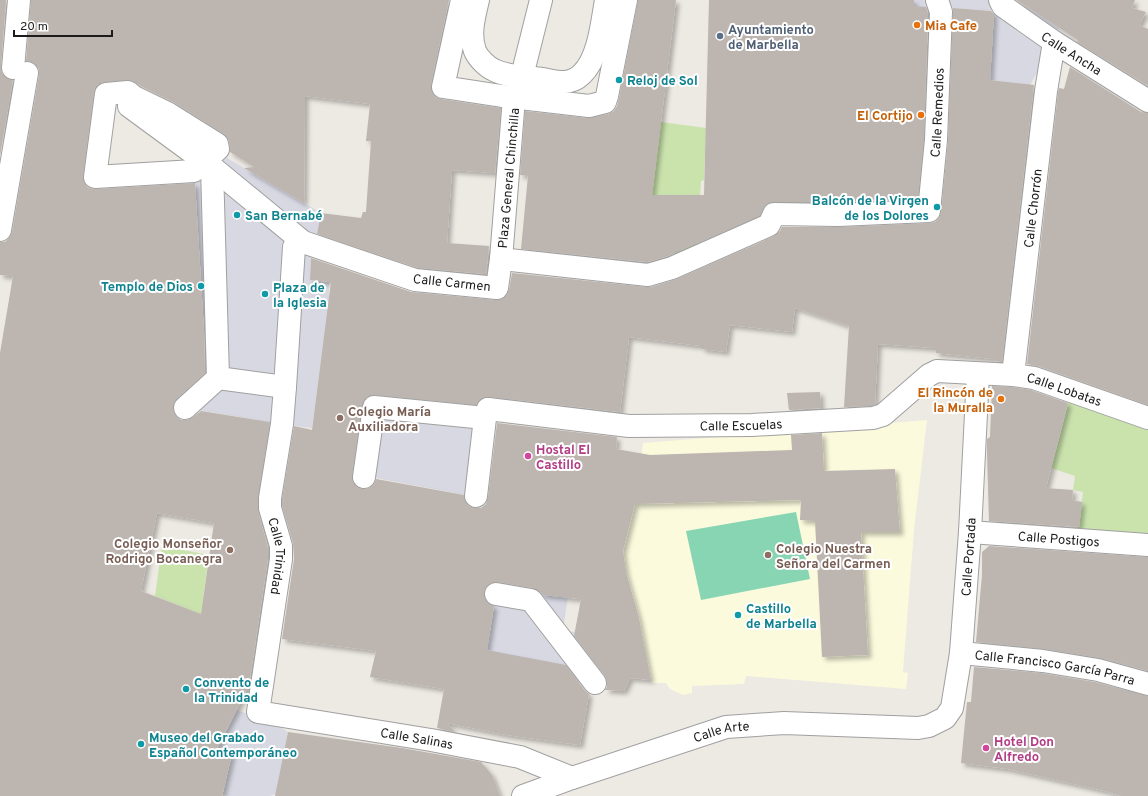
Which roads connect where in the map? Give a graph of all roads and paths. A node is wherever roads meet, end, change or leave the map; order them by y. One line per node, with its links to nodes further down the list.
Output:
1 (19, 0): 16 (street)
2 (462, 0): 12 (street)
3 (478, 0): 11 (street)
4 (541, 0): 11 (street, Plaza General Chinchilla)
5 (606, 0): 10 (street)
6 (626, 0): 14 (street)
7 (1000, 0): 9 (street, Calle Ancha)
8 (939, 6): 18 (street, Calle Remedios)
9 (1054, 42): 13 (street, Calle Ancha); 20 (street, Calle Chorrón)
10 (582, 74): 11 (street); 14 (street)
11 (519, 76): 12 (street, Plaza General Chinchilla)
12 (514, 98): 14 (street); 18 (street, Plaza General Chinchilla)
13 (1148, 101)
14 (605, 102)
15 (208, 164): 15 (street); 17 (street); 21 (street)
16 (0, 230)
17 (308, 243): 18 (street, Calle Carmen); 22 (street)
18 (501, 259)
19 (978, 374): 20 (street, Calle Lobatas); 24 (street, Calle Escuelas); 28 (street, Calle Portada)
20 (1013, 375): 25 (street, Calle Lobatas)
21 (218, 378): 22 (street); 23 (street)
22 (285, 387): 34 (street, Calle Trinidad)
23 (185, 408)
24 (487, 413): 26 (street, Calle Escuelas); 27 (street)
25 (1148, 418)
26 (364, 477)
27 (476, 496)
28 (970, 532): 29 (street, Calle Postigos); 31 (street, Calle Portada)
29 (1148, 545)
30 (496, 594): 32 (street)
31 (961, 653): 33 (street, Calle Francisco García Parra); 35 (street, Calle Portada)
32 (595, 683)
33 (1148, 684)
34 (258, 712): 36 (street, Calle Salinas)
35 (929, 726): 36 (street, Calle Arte)
36 (572, 778): 37 (street, Calle Arte)
37 (524, 796)

